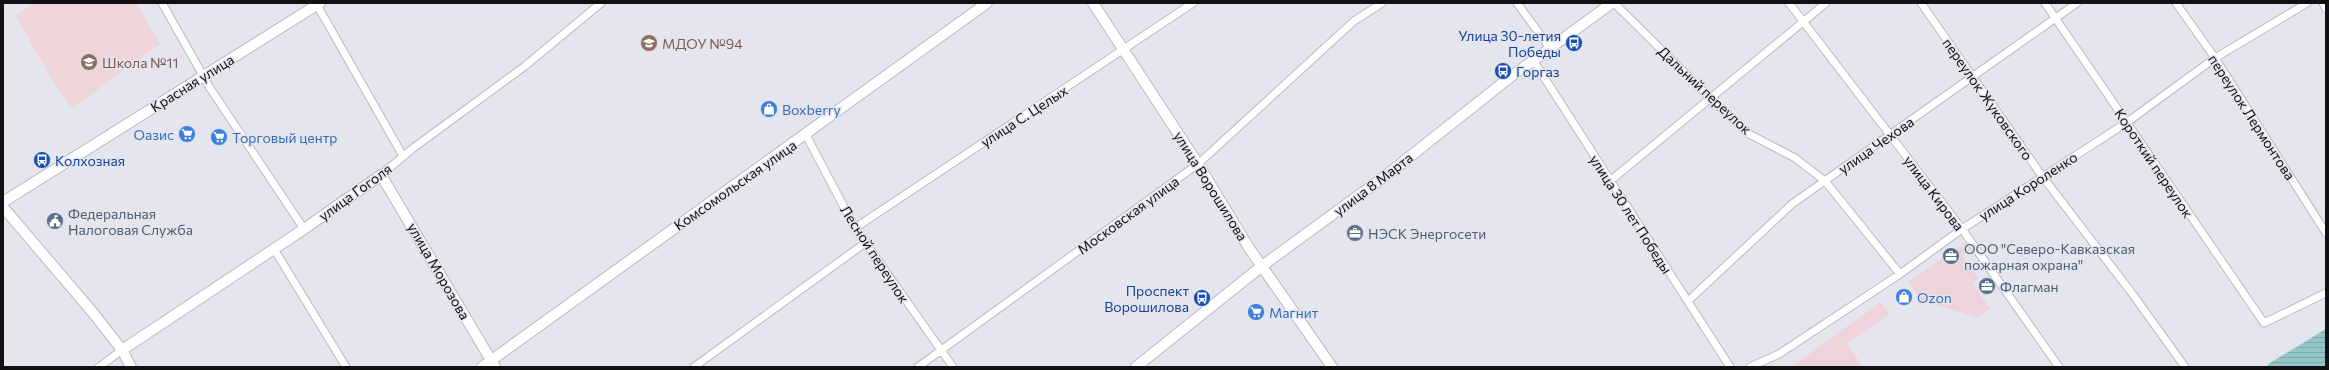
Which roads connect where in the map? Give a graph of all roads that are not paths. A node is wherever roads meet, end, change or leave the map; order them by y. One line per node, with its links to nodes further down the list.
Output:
1 (162, 3): 25 (street)
2 (601, 3): 31 (street, улица Гоголя)
3 (987, 3): 29 (street, Комсомольская улица)
4 (1093, 3): 22 (street, улица Ворошилова)
5 (1192, 3): 22 (street, улица С. Целых)
6 (1382, 3): 32 (street, Московская улица)
7 (1517, 3): 21 (street)
8 (1613, 3): 21 (street, улица 8 Марта); 27 (street, Дальний переулок)
9 (1789, 3): 20 (street, улица Кирова)
10 (1826, 3): 20 (street)
11 (1921, 3): 26 (street, переулок Жуковского)
12 (2045, 3): 19 (street, Короткий переулок)
13 (2077, 3): 19 (street, улица Чехова)
14 (2176, 3): 23 (street, переулок Лермонтова)
15 (2306, 3): 23 (street, улица Короленко)
16 (2323, 3): 18 (street)
17 (319, 4): 25 (street, Красная улица); 31 (street)
18 (2326, 9)
19 (2054, 18): 26 (street, улица Чехова); 28 (street, Короткий переулок)
20 (1802, 22): 27 (street); 30 (street, улица Кирова)
21 (1550, 48): 24 (street, улица 8 Марта)
22 (1124, 50): 32 (street, улица Ворошилова); 39 (street, улица С. Целых)
23 (2215, 58): 28 (street, улица Короленко); 42 (street, переулок Лермонтова)
24 (1533, 60): 35 (street, улица 30 лет Победы); 45 (street, улица 8 Марта)
25 (203, 76): 37 (street, Красная улица); 40 (street)
26 (1973, 76): 30 (street, улица Чехова); 34 (street, переулок Жуковского)
27 (1709, 98): 35 (street); 36 (street, Дальний переулок)
28 (2126, 123): 34 (street, улица Короленко); 47 (street, Короткий переулок)
29 (806, 135): 39 (street, Лесной переулок); 51 (street, Комсомольская улица)
30 (1890, 136): 36 (street, улица Чехова); 41 (street, улица Кирова)
31 (403, 156): 33 (street, улица Гоголя)
32 (1198, 164): 45 (street, улица Ворошилова); 50 (street, Московская улица)
33 (381, 175): 40 (street, улица Гоголя); 51 (street, улица Морозова)
34 (2042, 176): 41 (street, улица Короленко); 64 (street, переулок Жуковского)
35 (1610, 181): 48 (street, улица 30 лет Победы)
36 (1825, 181): 46 (street, Дальний переулок); 48 (street, улица Чехова)
37 (3, 202)
38 (3, 207): 49 (street)
39 (855, 228): 43 (street, Лесной переулок)
40 (304, 229): 44 (street, улица Гоголя)
41 (1962, 229): 46 (street, улица Короленко); 63 (street, улица Кирова)
42 (2326, 233)
43 (865, 243): 50 (street, Лесной переулок); 56 (street)
44 (274, 249): 49 (street, улица Гоголя); 54 (street)
45 (1262, 266): 59 (street, улица 8 Марта); 60 (street, улица Ворошилова)
46 (1900, 274): 62 (street, улица Короленко)
47 (2326, 293)
48 (1688, 302): 61 (street, улица 30 лет Победы)
49 (122, 350): 52 (street, улица Гоголя); 53 (street)
50 (940, 350): 57 (street, Московская улица); 58 (street, Лесной переулок)
51 (493, 364): 55 (street, Комсомольская улица)
52 (99, 367)
53 (131, 367)
54 (346, 367)
55 (482, 367)
56 (694, 367)
57 (918, 367)
58 (953, 367)
59 (1136, 367)
60 (1332, 367)
61 (1730, 367)
62 (1750, 367)
63 (2059, 367)
64 (2185, 367)

